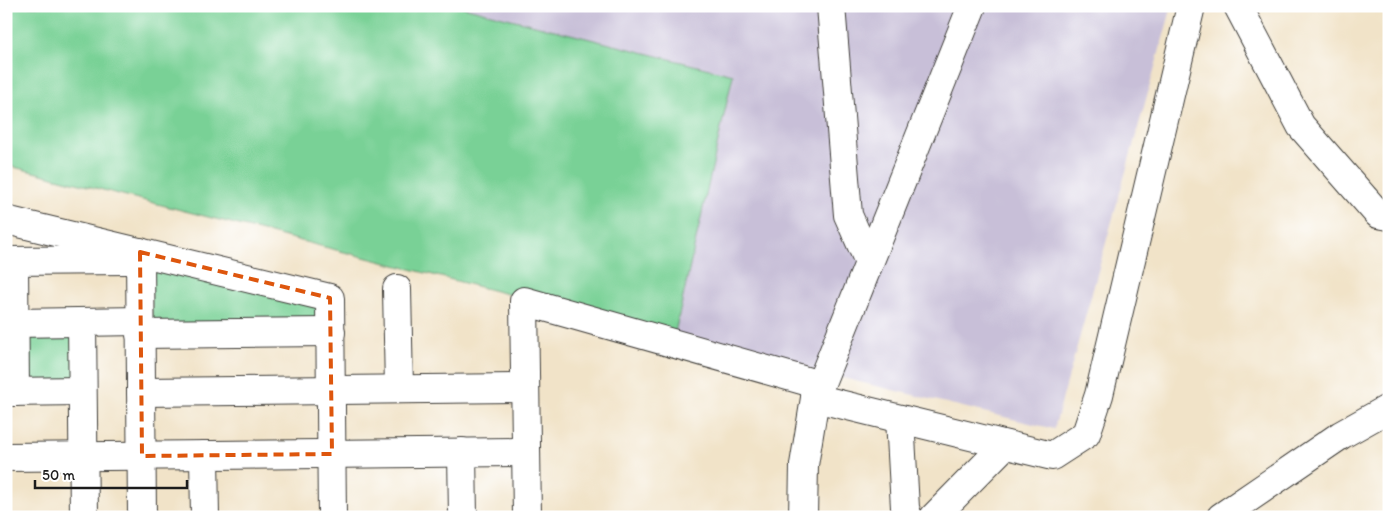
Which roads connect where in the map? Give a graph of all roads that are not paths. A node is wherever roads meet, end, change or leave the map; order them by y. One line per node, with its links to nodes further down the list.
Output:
1 (831, 6): 9 (street)
2 (972, 6): 9 (street)
3 (1191, 6): 24 (street)
4 (1238, 6): 5 (street)
5 (1389, 216)
6 (6, 220): 7 (street)
7 (140, 256): 8 (street); 13 (street); 14 (street)
8 (10, 261): 12 (street)
9 (869, 262): 21 (street)
10 (398, 289): 17 (street)
11 (82, 322): 12 (street); 13 (street); 18 (street)
12 (15, 323): 19 (street)
13 (140, 328): 14 (street); 20 (street)
14 (331, 332): 16 (street)
15 (525, 388): 17 (street); 21 (street); 26 (street)
16 (331, 390): 17 (street); 20 (street); 27 (street)
17 (399, 390)
18 (82, 391): 19 (street); 29 (street)
19 (11, 392)
20 (141, 392): 30 (street)
21 (817, 392): 23 (street); 38 (street)
22 (1389, 408): 41 (street)
23 (900, 419): 24 (street); 39 (street)
24 (1005, 445): 40 (street)
25 (462, 452): 26 (street); 27 (street); 36 (street)
26 (526, 452): 37 (street)
27 (332, 454): 28 (street); 35 (street)
28 (204, 455): 30 (street); 34 (street)
29 (83, 456): 30 (street); 31 (street); 32 (street)
30 (142, 456): 33 (street)
31 (6, 457)
32 (84, 517)
33 (142, 517)
34 (205, 517)
35 (332, 517)
36 (463, 517)
37 (527, 517)
38 (803, 517)
39 (908, 517)
40 (934, 517)
41 (1221, 517)

